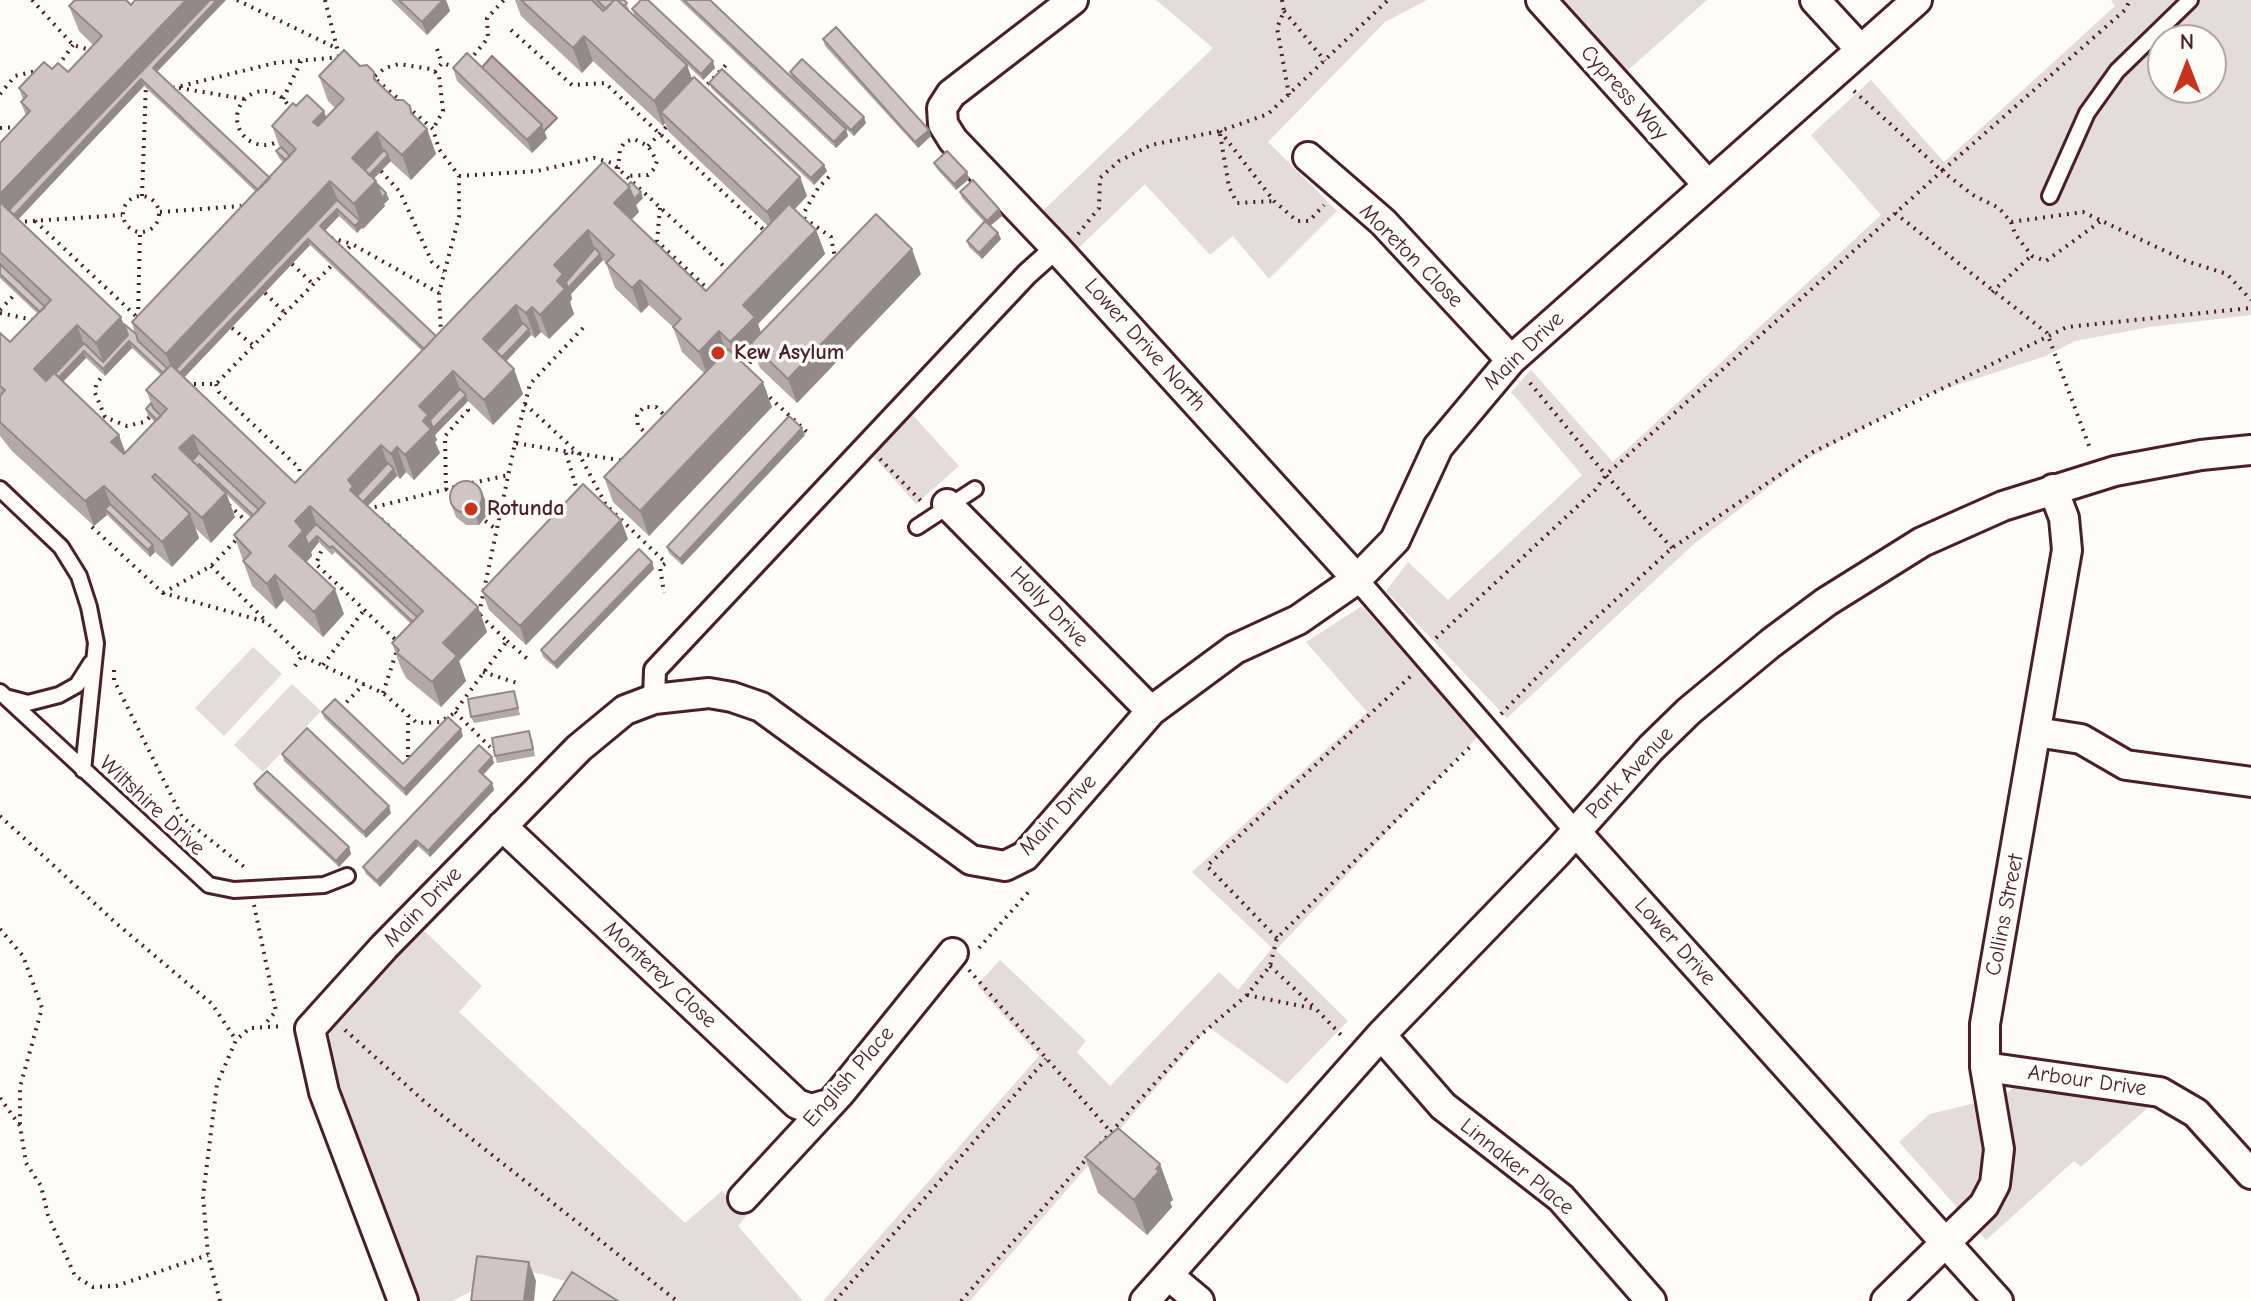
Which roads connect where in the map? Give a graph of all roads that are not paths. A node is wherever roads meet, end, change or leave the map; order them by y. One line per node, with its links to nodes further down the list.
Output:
1 (1073, 0): 10 (street, Lower Drive North)
2 (1541, 0): 8 (street, Cypress Way)
3 (1815, 0): 6 (street)
4 (1917, 0): 6 (street, Main Drive)
5 (2190, 0): 9 (lane)
6 (1861, 50): 8 (street, Main Drive)
7 (1308, 157): 11 (street, Moreton Close)
8 (1708, 185): 11 (street, Main Drive)
9 (2050, 196)
10 (1056, 248): 18 (street, Lower Drive North); 21 (street)
11 (1511, 360): 18 (street, Main Drive)
12 (2251, 450): 15 (street, Park Avenue)
13 (0, 489): 19 (lane)
14 (975, 489): 16 (lane)
15 (2053, 489): 23 (street, Collins Street); 27 (street, Park Avenue)
16 (941, 509): 17 (lane); 22 (street, Holly Drive)
17 (917, 527)
18 (1357, 579): 22 (street, Main Drive); 27 (street, Lower Drive)
19 (96, 643): 20 (lane); 24 (lane)
20 (2, 694): 24 (lane, Wiltshire Drive)
21 (654, 699): 22 (street, Main Drive); 26 (street, Main Drive)
22 (1151, 711)
23 (2036, 732): 25 (street); 31 (street, Collins Street)
24 (83, 770): 28 (lane, Wiltshire Drive)
25 (2251, 782)
26 (502, 826): 32 (street, Monterey Close); 37 (street, Main Drive)
27 (1576, 832): 30 (street, Park Avenue); 35 (street, Lower Drive)
28 (347, 876)
29 (959, 959): 32 (street, English Place)
30 (1381, 1035): 36 (street, Park Avenue); 40 (street, Linnaker Place)
31 (1985, 1067): 33 (street, Arbour Drive); 35 (street, Collins Street)
32 (825, 1105): 34 (street, English Place)
33 (2251, 1174)
34 (743, 1198)
35 (1947, 1244): 41 (street, Collins Street); 42 (street, Lower Drive)
36 (1168, 1275): 38 (street, Park Avenue); 39 (street)
37 (403, 1301)
38 (1145, 1301)
39 (1199, 1301)
40 (1651, 1301)
41 (1886, 1301)
42 (1998, 1301)

